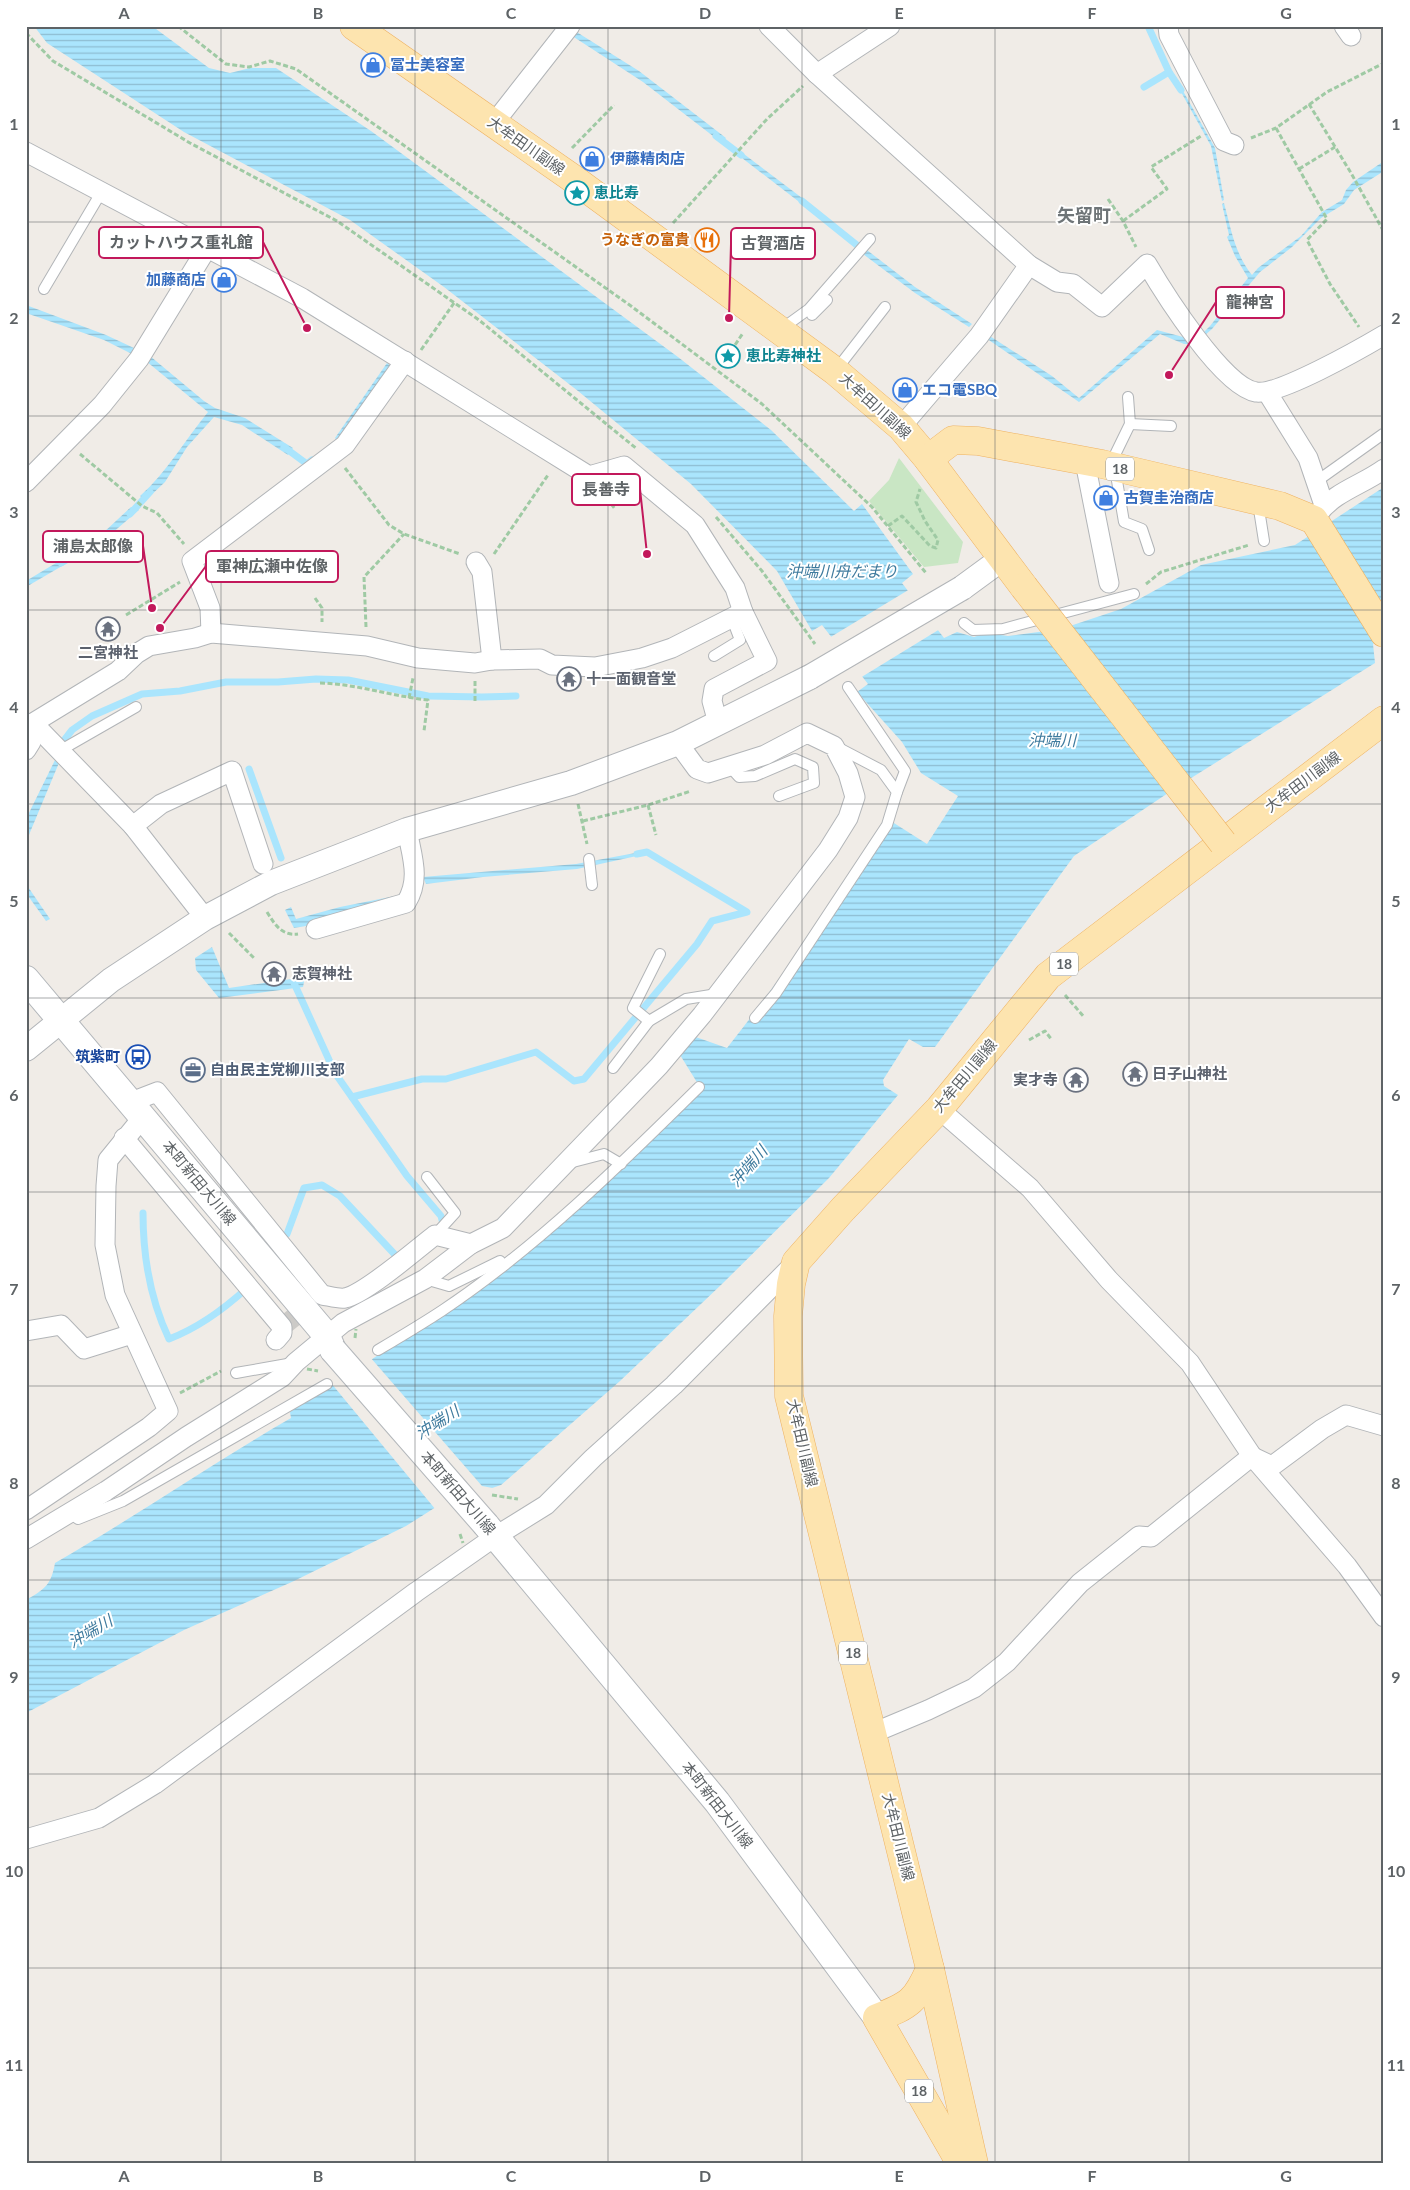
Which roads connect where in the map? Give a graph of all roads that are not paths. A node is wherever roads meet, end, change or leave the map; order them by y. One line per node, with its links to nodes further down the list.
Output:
1 (354, 26): 7 (main road, 大牟田川副線)
2 (769, 26): 6 (street)
3 (890, 26): 6 (street)
4 (1168, 26): 8 (street)
5 (569, 29): 7 (street)
6 (817, 74): 13 (street)
7 (494, 124): 17 (main road, 大牟田川副線)
8 (1234, 145)
9 (26, 152): 10 (street)
10 (102, 191): 12 (street); 14 (lane)
11 (870, 239): 17 (lane)
12 (207, 248): 19 (street); 31 (street)
13 (1030, 265): 21 (street); 25 (street)
14 (44, 289)
15 (827, 300): 17 (lane)
16 (885, 307): 20 (lane)
17 (782, 333): 20 (main road, 大牟田川副線)
18 (1377, 339): 21 (street)
19 (408, 363): 40 (street); 42 (street)
20 (835, 370): 25 (main road, 大牟田川副線)
21 (1268, 392): 30 (street)
22 (1128, 398): 23 (lane)
23 (1130, 424): 24 (lane); 27 (lane)
24 (1171, 426)
25 (901, 427): 29 (main road, 大牟田川副線)
26 (1383, 434): 30 (lane)
27 (1103, 465): 29 (main road, 18); 32 (main road, 18); 35 (lane); 38 (street)
28 (1384, 469): 33 (street)
29 (927, 471): 36 (main road, 大牟田川副線)
30 (1317, 481): 33 (street)
31 (26, 482)
32 (1258, 502): 33 (main road, 18); 34 (lane)
33 (1319, 512): 43 (main road)
34 (1264, 541)
35 (1149, 550)
36 (1003, 558): 50 (street, bridge); 60 (main road, 大牟田川副線, bridge)
37 (479, 567): 45 (street)
38 (1111, 591): 39 (lane); 41 (lane)
39 (1134, 594)
40 (738, 615): 44 (lane); 45 (street); 50 (street)
41 (964, 623)
42 (211, 633): 45 (street); 49 (street)
43 (1384, 633)
44 (714, 656)
45 (492, 660)
46 (848, 687): 56 (lane)
47 (136, 707): 53 (lane)
48 (1384, 720): 60 (main road, 大牟田川副線 / 18)
49 (33, 723): 53 (street); 54 (street)
50 (718, 723): 51 (street)
51 (678, 743): 55 (street); 59 (street)
52 (834, 746): 55 (street); 56 (lane); 68 (street)
53 (59, 748): 58 (street)
54 (26, 750)
55 (730, 766): 57 (lane)
56 (897, 792): 69 (lane)
57 (779, 796)
58 (133, 826): 62 (street); 64 (street)
59 (407, 830): 64 (street); 65 (street)
60 (1223, 843): 75 (main road, 大牟田川副線 / 18)
61 (589, 859): 63 (lane)
62 (263, 864)
63 (592, 885)
64 (205, 918): 70 (street)
65 (316, 929)
66 (660, 954): 71 (lane)
67 (26, 979): 70 (main road, 本町新田大川線)
68 (718, 994): 71 (lane); 79 (street)
69 (755, 1018)
70 (61, 1021): 72 (street); 76 (main road, 本町新田大川線)
71 (648, 1021): 73 (lane)
72 (26, 1049)
73 (613, 1068)
74 (699, 1087): 78 (lane)
75 (939, 1109): 84 (main road, 大牟田川副線 / 18); 96 (street)
76 (137, 1110): 77 (street); 81 (street); 89 (main road, 本町新田大川線)
77 (124, 1138): 87 (street); 88 (street)
78 (621, 1164): 79 (lane); 83 (lane)
79 (564, 1165): 82 (street)
80 (427, 1177): 81 (lane)
81 (435, 1235): 82 (street)
82 (471, 1244): 85 (street)
83 (522, 1250): 85 (lane); 90 (lane)
84 (796, 1262): 100 (street); 103 (main road, 大牟田川副線 / 18)
85 (425, 1279): 89 (street)
86 (26, 1331): 87 (street)
87 (132, 1334): 95 (street)
88 (276, 1340)
89 (330, 1343): 91 (street); 100 (main road, 本町新田大川線, bridge)
90 (378, 1350)
91 (296, 1362): 92 (lane); 97 (street)
92 (236, 1373)
93 (327, 1384): 99 (lane)
94 (1384, 1426): 96 (street)
95 (149, 1427): 97 (street); 98 (street)
96 (1252, 1456): 102 (street); 103 (street)
97 (106, 1491): 99 (street)
98 (26, 1510)
99 (70, 1513): 101 (street)
100 (491, 1530): 104 (street); 106 (main road, 本町新田大川線)
101 (26, 1539)
102 (1384, 1618)
103 (873, 1733): 105 (main road, 大牟田川副線 / 18)
104 (26, 1840)
105 (930, 1969): 106 (main road); 108 (main road, 大牟田川副線)
106 (877, 2018): 107 (main road, 18)
107 (961, 2164)
108 (974, 2164)

